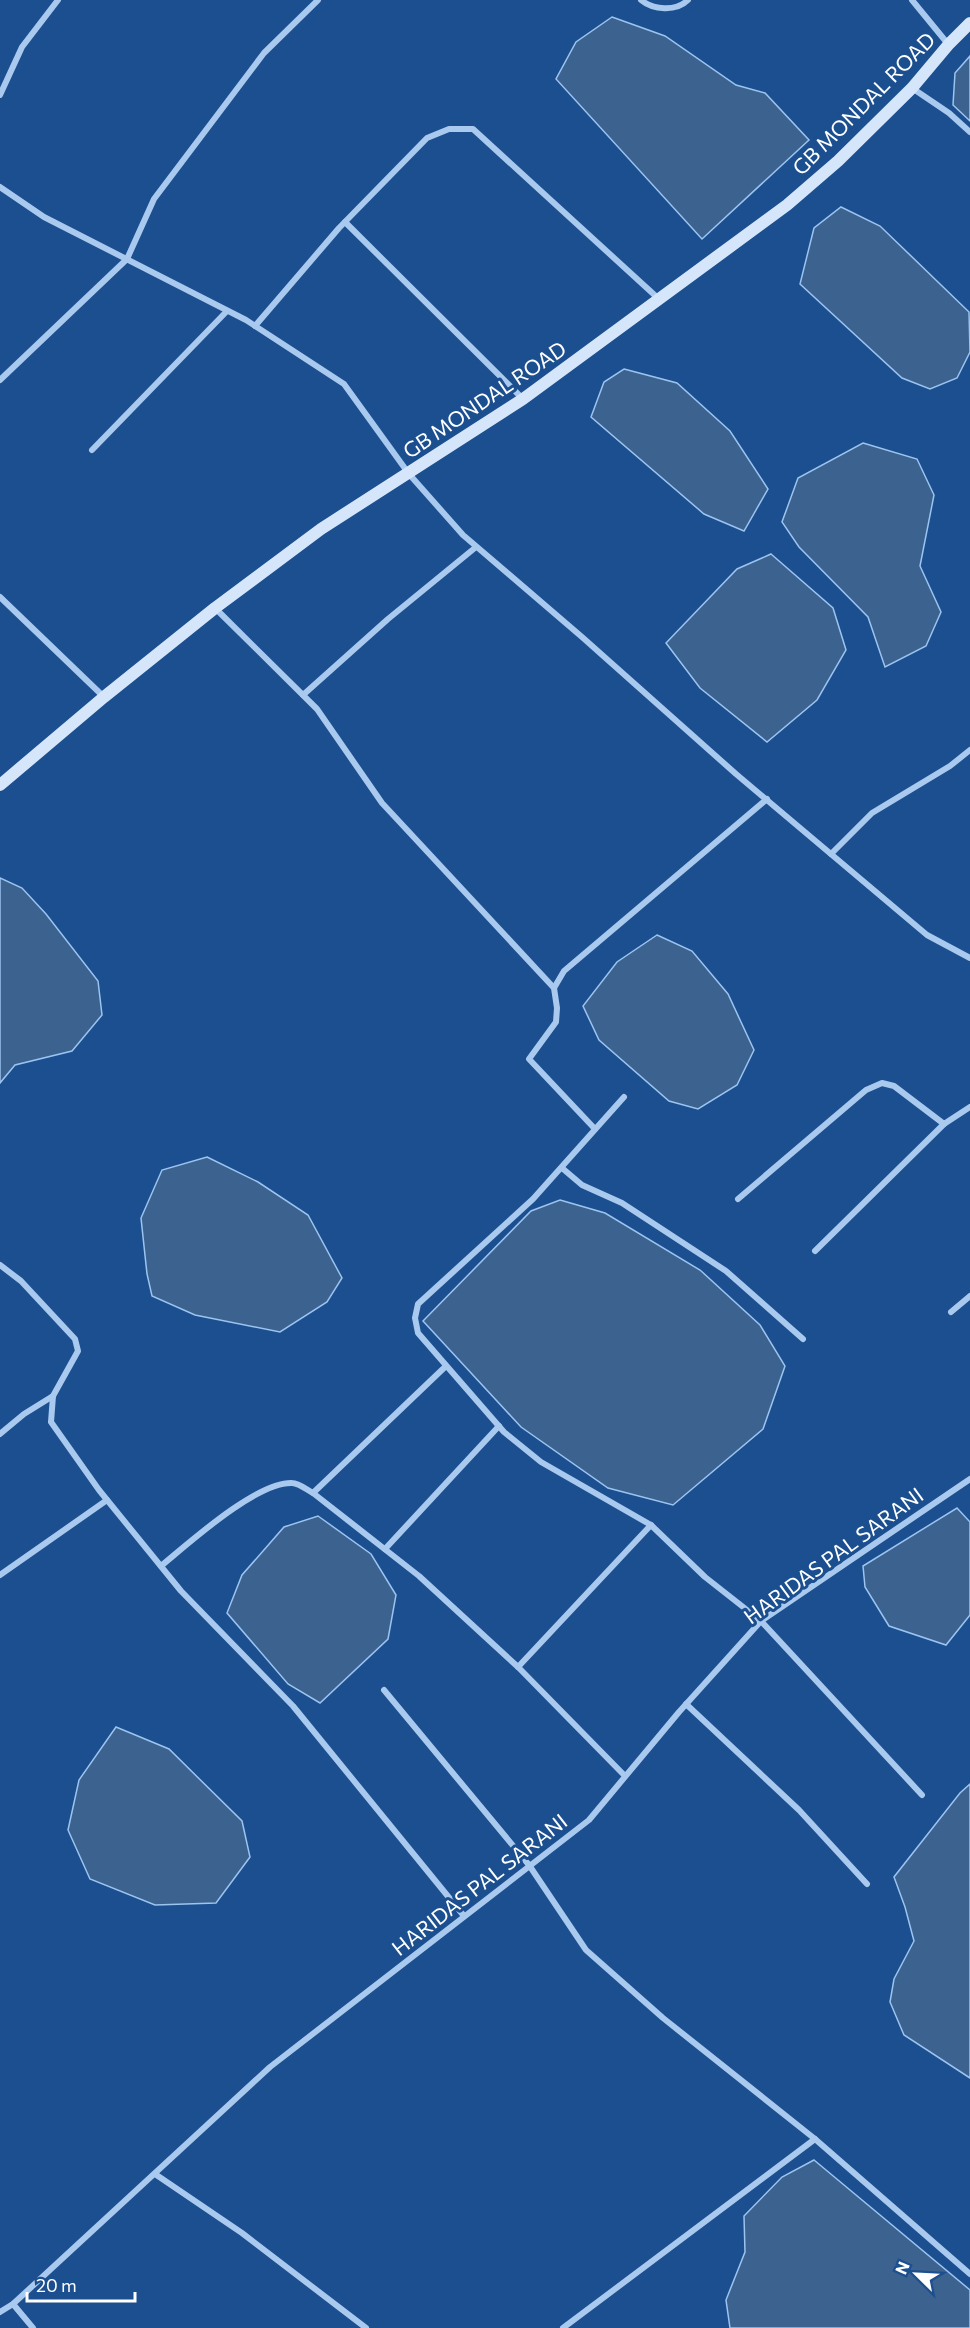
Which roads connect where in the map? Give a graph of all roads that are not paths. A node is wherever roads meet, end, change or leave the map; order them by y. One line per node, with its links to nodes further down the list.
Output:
1 (58, 0): 9 (street)
2 (318, 0): 13 (street)
3 (640, 0): 4 (street)
4 (688, 0)
5 (912, 0): 7 (street)
6 (970, 23): 7 (street, GB MONDAL ROAD)
7 (949, 44): 8 (street, GB MONDAL ROAD)
8 (912, 88): 10 (street); 14 (street, GB MONDAL ROAD)
9 (0, 95)
10 (970, 132)
11 (0, 187): 13 (street)
12 (345, 222): 14 (street); 16 (street); 18 (street)
13 (127, 260): 15 (street); 17 (street)
14 (661, 300): 18 (street, GB MONDAL ROAD)
15 (227, 311): 16 (street); 19 (street)
16 (255, 326): 20 (street)
17 (0, 380)
18 (523, 399): 20 (street, GB MONDAL ROAD)
19 (92, 450)
20 (409, 474): 21 (street); 23 (street, GB MONDAL ROAD)
21 (476, 547): 24 (street); 28 (street)
22 (0, 597): 25 (street)
23 (215, 608): 24 (street); 25 (street, GB MONDAL ROAD)
24 (303, 695): 31 (street)
25 (104, 697): 27 (street, GB MONDAL ROAD)
26 (970, 750): 29 (street)
27 (0, 785)
28 (767, 799): 29 (street); 31 (street)
29 (831, 854): 30 (street)
30 (970, 958)
31 (554, 988): 35 (street)
32 (624, 1097): 35 (street)
33 (970, 1107): 34 (street)
34 (944, 1124): 37 (street); 38 (street)
35 (595, 1130): 36 (street)
36 (562, 1168): 42 (street); 43 (street)
37 (738, 1199)
38 (815, 1251)
39 (0, 1265): 44 (street)
40 (970, 1296): 41 (street)
41 (951, 1312)
42 (803, 1339)
43 (446, 1366): 45 (street); 48 (street)
44 (53, 1396): 46 (street); 49 (street)
45 (499, 1426): 50 (street); 51 (street)
46 (0, 1434)
47 (970, 1479): 54 (street, HARIDAS PAL SARANI)
48 (313, 1493): 51 (street); 52 (street)
49 (107, 1500): 52 (street); 53 (street)
50 (651, 1525): 54 (street); 55 (street)
51 (385, 1549): 55 (street)
52 (161, 1566): 62 (street)
53 (0, 1575)
54 (761, 1621): 57 (street, HARIDAS PAL SARANI); 59 (street)
55 (518, 1667): 58 (street)
56 (384, 1690): 60 (street)
57 (686, 1704): 58 (street, HARIDAS PAL SARANI); 61 (street)
58 (626, 1776): 60 (street, HARIDAS PAL SARANI)
59 (922, 1794)
60 (529, 1865): 62 (street, HARIDAS PAL SARANI); 63 (street)
61 (867, 1884)
62 (464, 1916): 64 (street, HARIDAS PAL SARANI)
63 (815, 2139): 65 (street); 70 (street)
64 (155, 2174): 66 (street, HARIDAS PAL SARANI); 69 (street)
65 (970, 2274)
66 (13, 2304): 67 (street, HARIDAS PAL SARANI); 68 (street)
67 (0, 2312)
68 (33, 2328)
69 (366, 2328)
70 (563, 2328)

